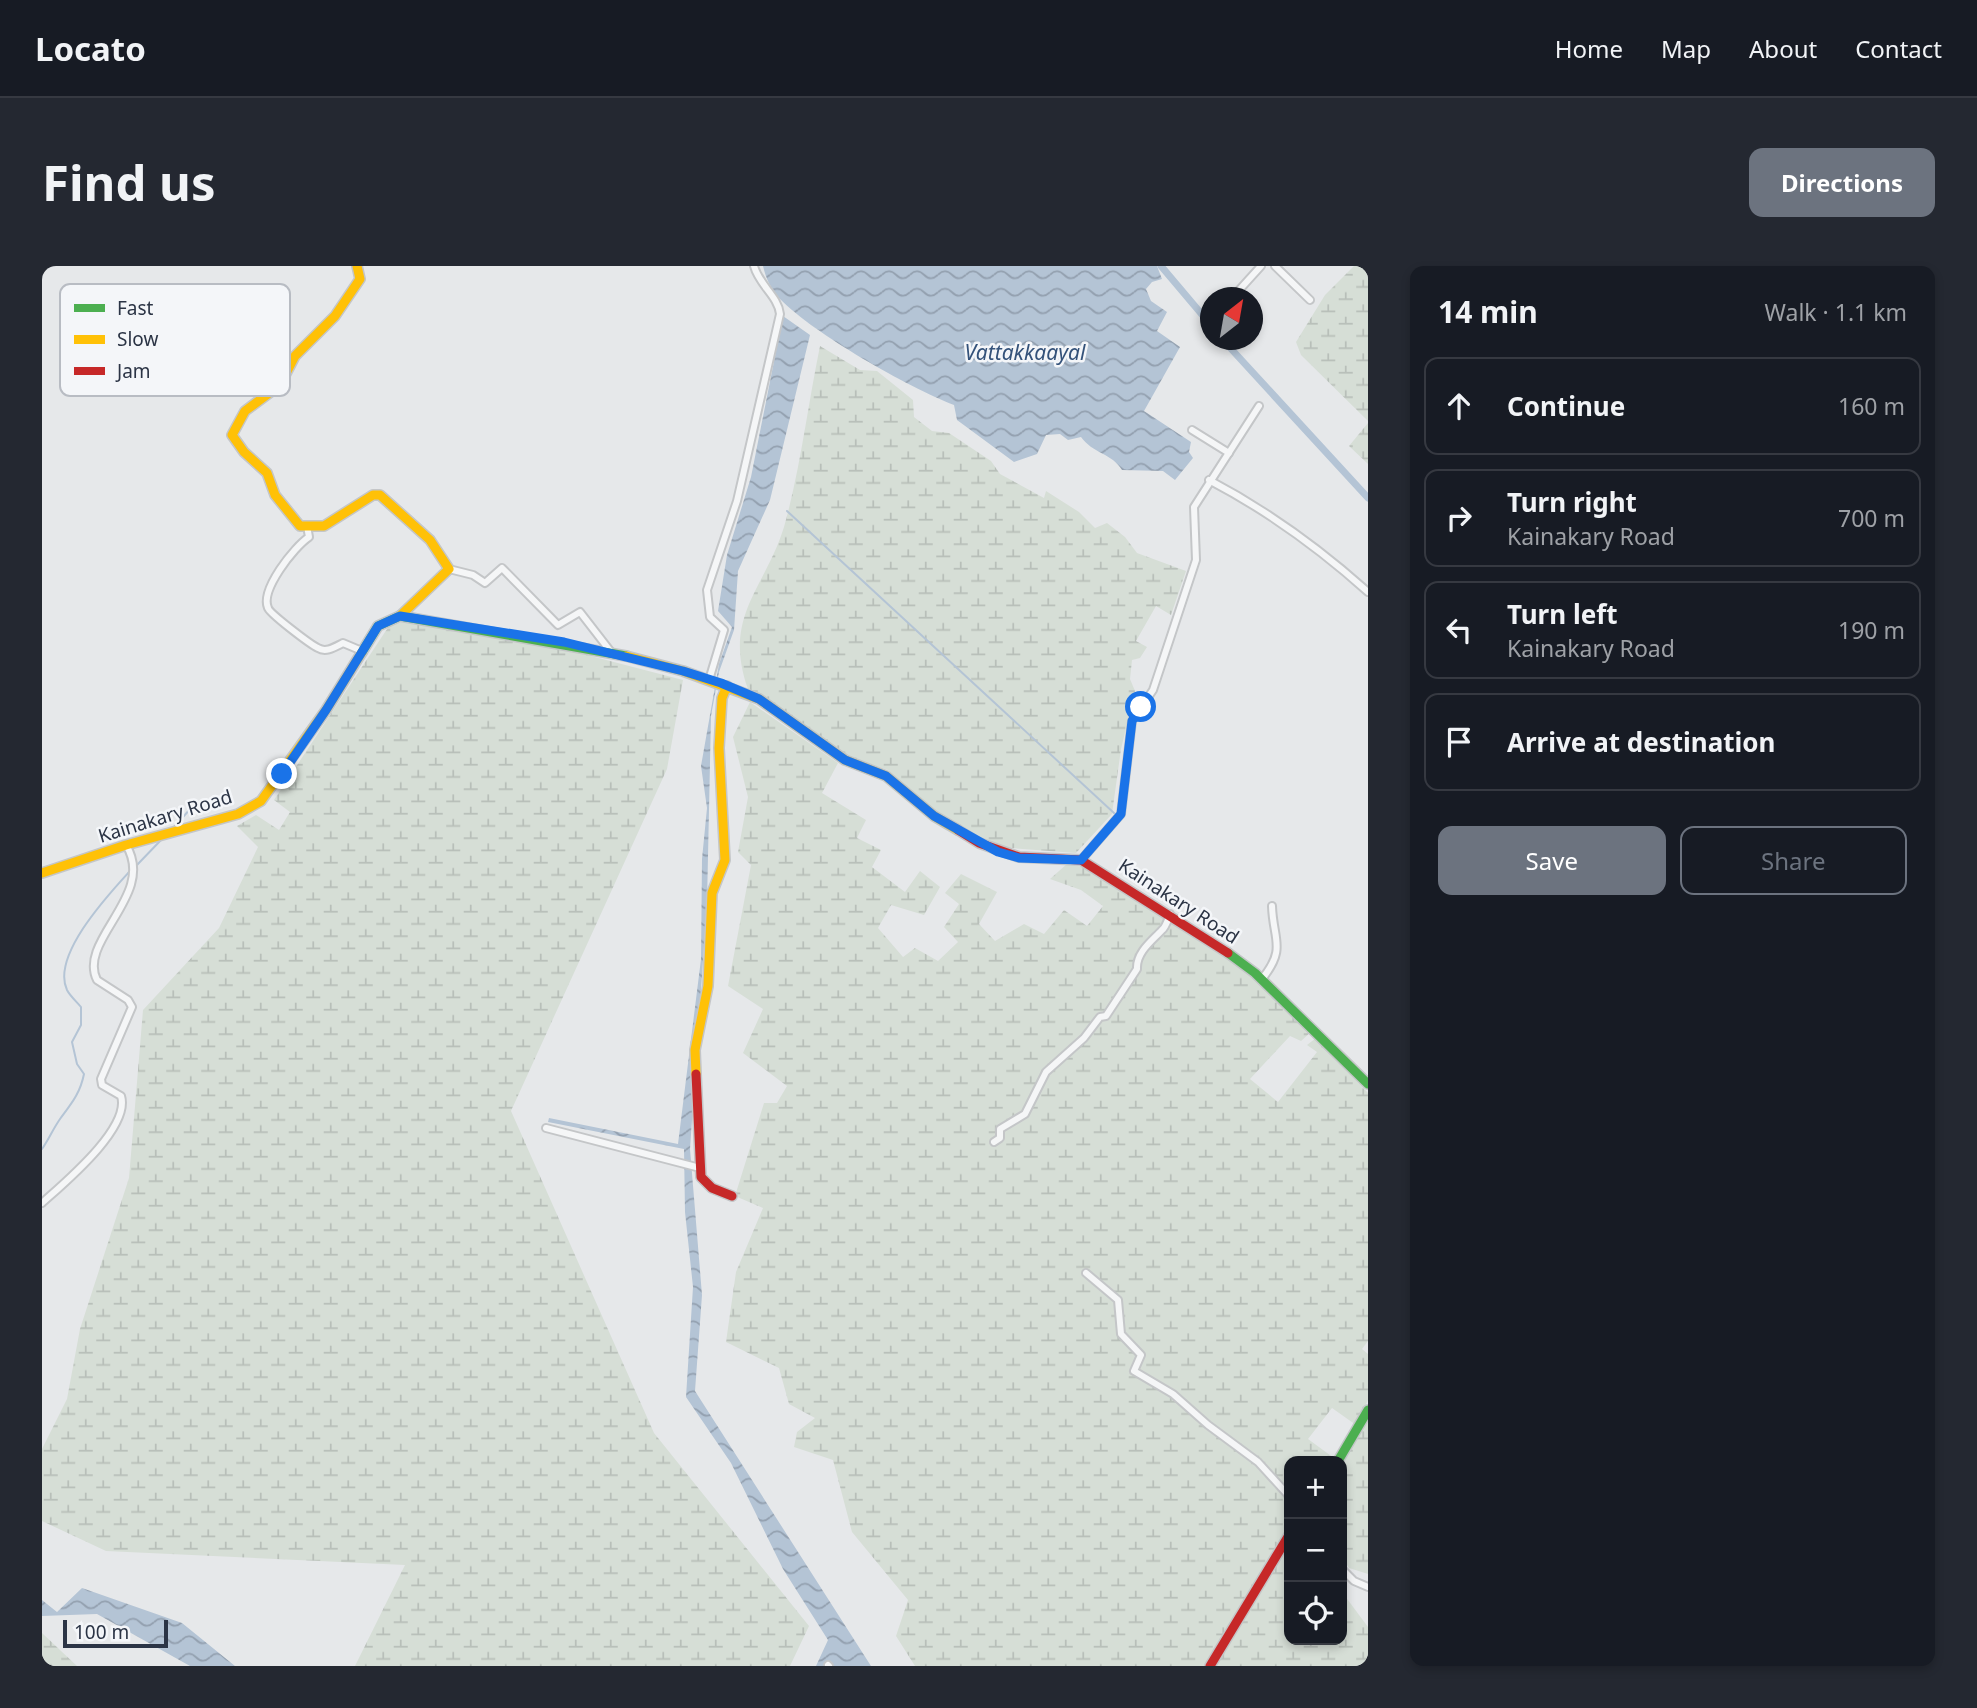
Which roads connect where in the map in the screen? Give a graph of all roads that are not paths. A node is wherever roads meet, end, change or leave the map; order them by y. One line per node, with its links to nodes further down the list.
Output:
1 (357, 266): 7 (main road)
2 (754, 266): 19 (street)
3 (1261, 266): 5 (street)
4 (1275, 266): 6 (street)
5 (1242, 287)
6 (1310, 300)
7 (290, 360)
8 (260, 396): 13 (main road)
9 (1259, 406): 11 (street)
10 (1192, 430): 11 (street)
11 (1229, 453): 12 (street)
12 (1209, 480): 15 (street); 22 (street)
13 (307, 526): 14 (main road); 17 (street)
14 (449, 569): 16 (main road); 18 (street)
15 (1368, 593)
16 (400, 616): 17 (main road, Kainakary Road); 18 (main road, Kainakary Road)
17 (362, 651): 21 (main road, Kainakary Road)
18 (611, 652): 19 (main road, Kainakary Road)
19 (710, 680): 20 (main road, Kainakary Road)
20 (724, 685): 22 (main road, Kainakary Road); 30 (main road)
21 (128, 844): 23 (main road, Kainakary Road); 32 (street)
22 (1081, 860): 25 (main road, Kainakary Road)
23 (42, 873)
24 (1272, 905): 26 (street)
25 (1170, 914): 26 (main road, Kainakary Road); 29 (street)
26 (1262, 979): 27 (main road, Kainakary Road)
27 (1368, 1084)
28 (546, 1128): 30 (street)
29 (994, 1142)
30 (700, 1168): 31 (main road)
31 (732, 1196)
32 (42, 1203)
33 (1086, 1273): 36 (street)
34 (1368, 1410): 35 (main road)
35 (1341, 1456)
36 (1284, 1491)
37 (1284, 1543): 40 (main road)
38 (1347, 1574): 39 (street)
39 (1368, 1587)
40 (1210, 1666)

